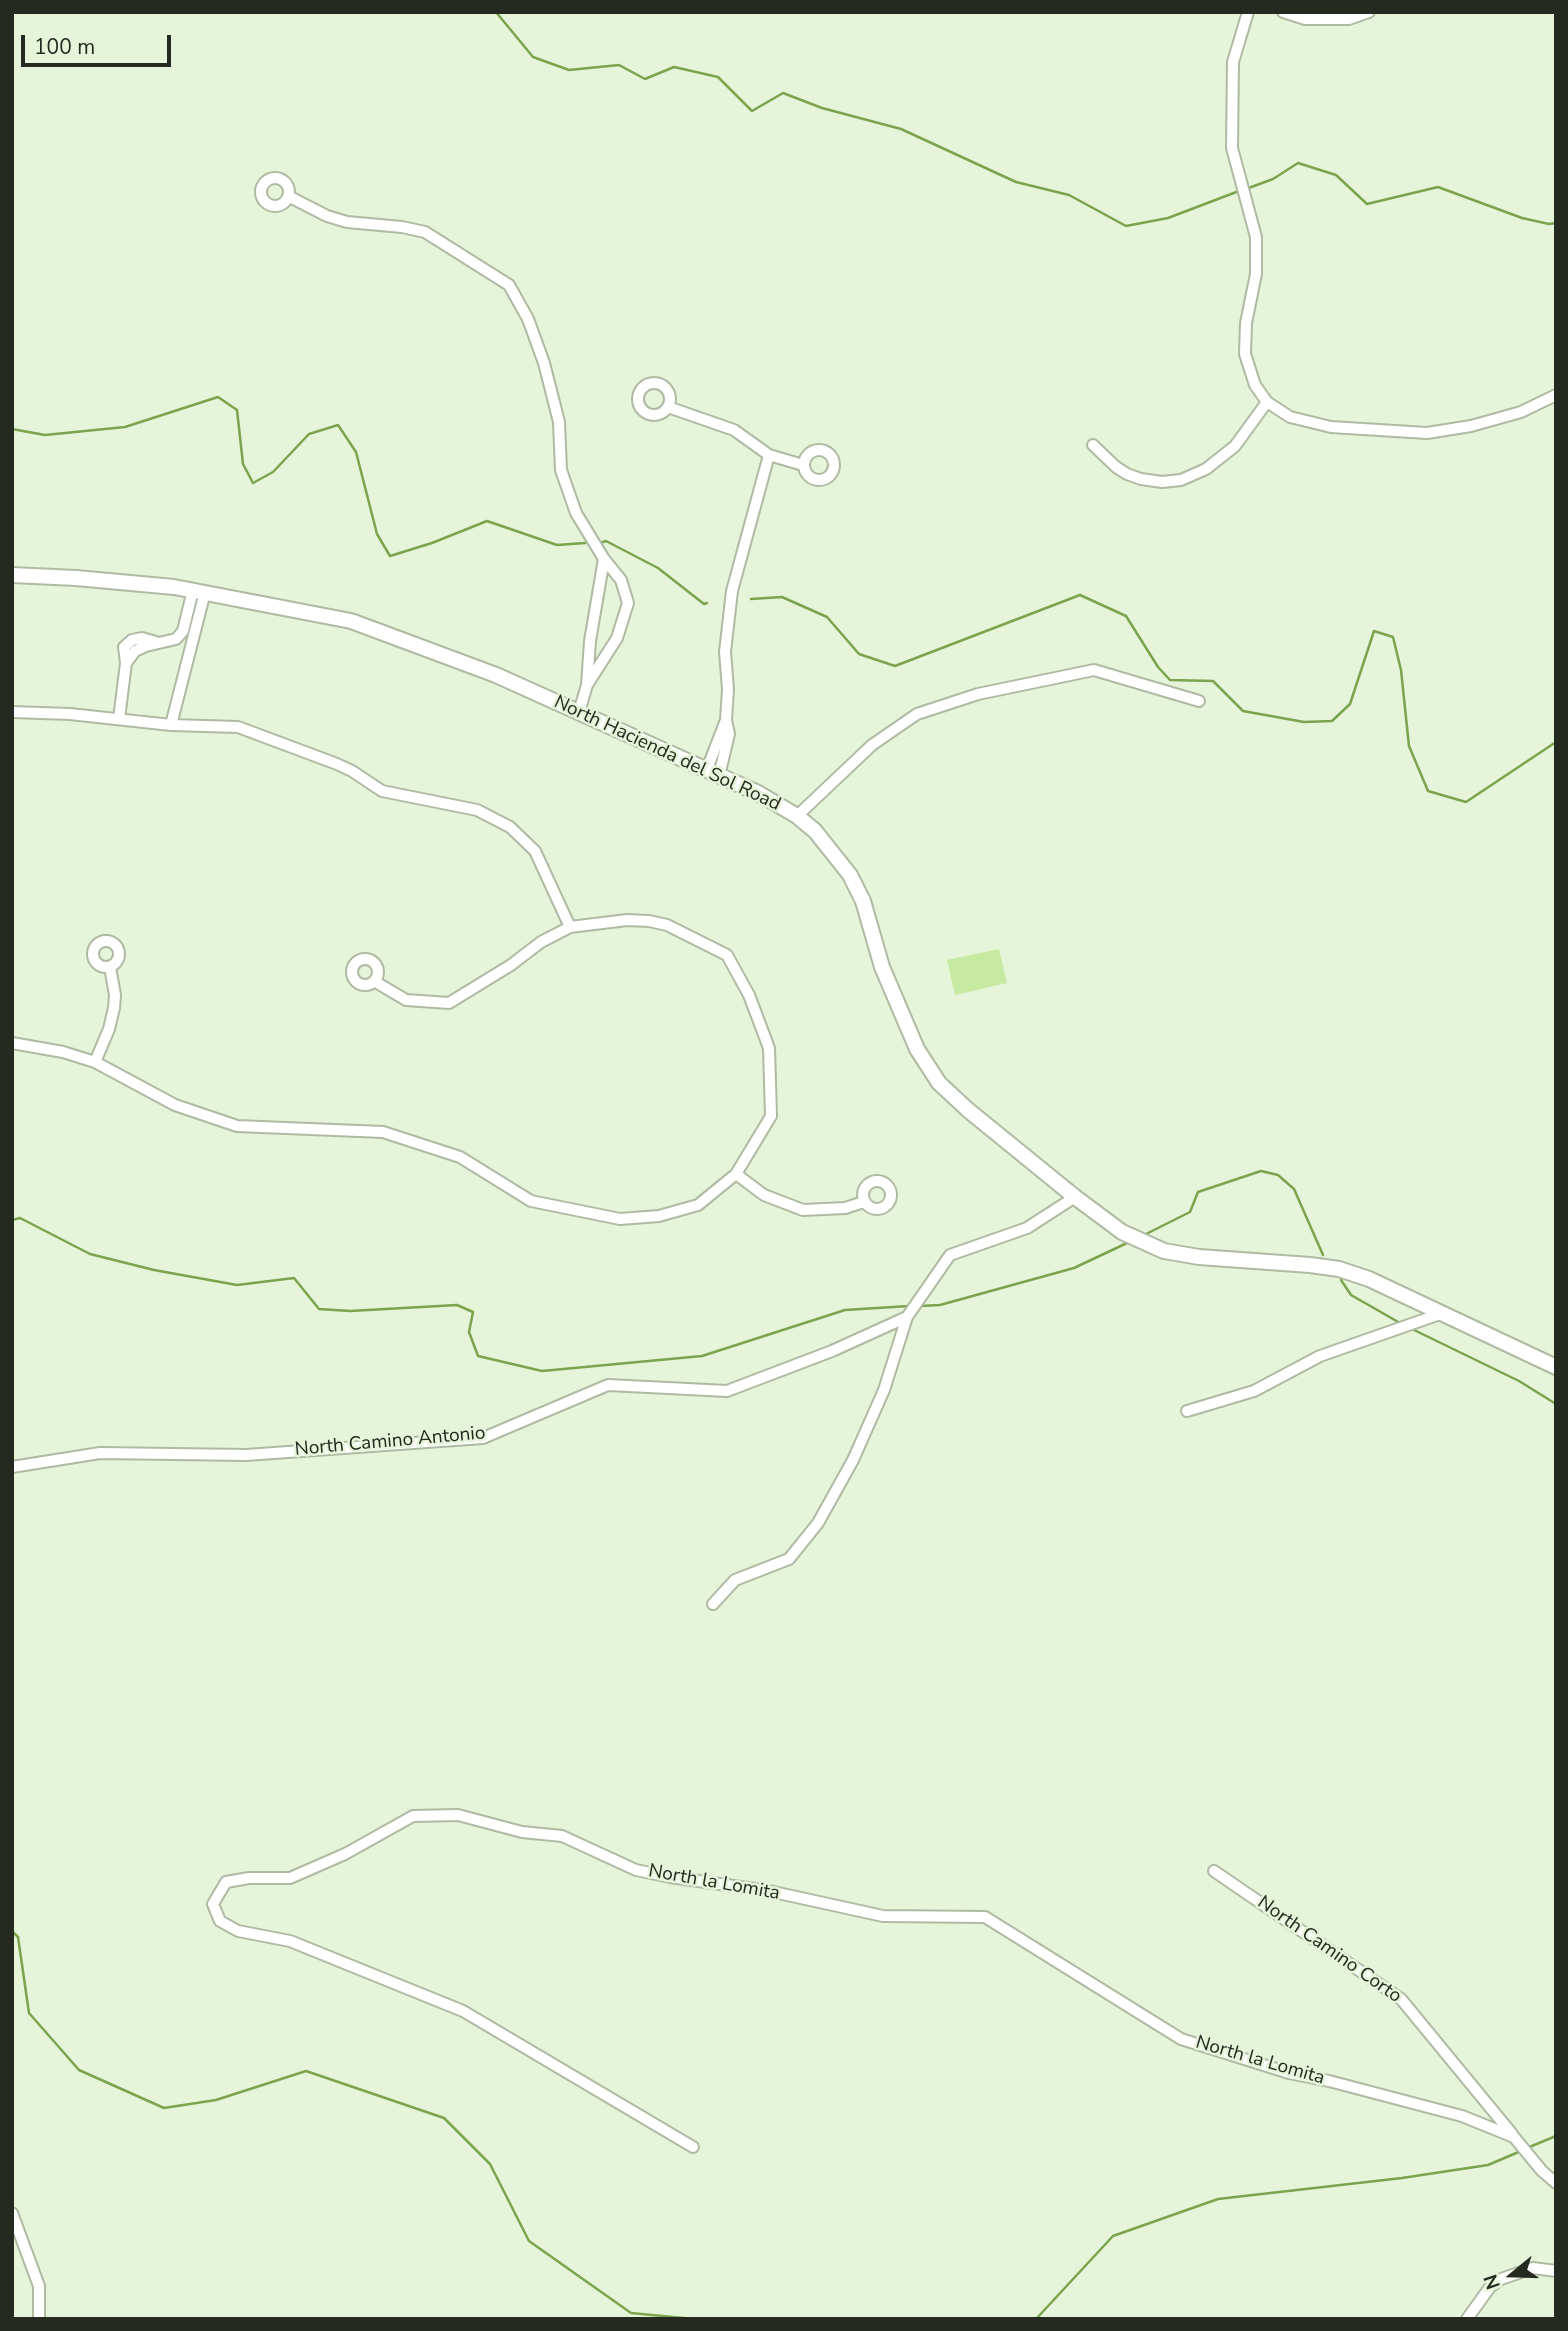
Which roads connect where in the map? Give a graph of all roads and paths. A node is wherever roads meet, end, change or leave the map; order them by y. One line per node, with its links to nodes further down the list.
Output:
1 (1248, 12): 6 (street)
2 (1283, 12): 3 (street)
3 (1369, 12)
4 (288, 196): 11 (street)
5 (1556, 395): 6 (street)
6 (1267, 402): 8 (street)
7 (668, 407): 9 (street)
8 (1093, 445)
9 (769, 455): 10 (street); 20 (street)
10 (803, 465)
11 (604, 559): 14 (street); 14 (street)
12 (12, 575): 13 (street, North Hacienda del Sol Road)
13 (199, 591): 17 (street, North Hacienda del Sol Road); 18 (street); 19 (street)
14 (587, 685): 17 (street)
15 (1199, 701): 21 (street)
16 (12, 712): 18 (street)
17 (579, 712): 20 (street, North Hacienda del Sol Road)
18 (119, 719): 19 (street)
19 (171, 725): 22 (street)
20 (713, 772): 21 (street, North Hacienda del Sol Road)
21 (797, 816): 28 (street, North Hacienda del Sol Road)
22 (570, 927): 24 (street); 27 (street)
23 (110, 967): 26 (street)
24 (374, 981)
25 (12, 1043): 26 (street)
26 (95, 1062): 27 (street)
27 (736, 1174): 29 (street)
28 (1075, 1197): 30 (street, North Hacienda del Sol Road); 31 (street)
29 (864, 1202)
30 (1440, 1314): 32 (street, North Hacienda del Sol Road); 33 (street)
31 (907, 1317): 34 (street, North Camino Antonio); 35 (street)
32 (1556, 1367)
33 (1187, 1411)
34 (12, 1467)
35 (713, 1604)
36 (1214, 1871): 37 (street, North Camino Corto)
37 (1514, 2137): 38 (street, North la Lomita); 39 (street, North la Lomita)
38 (693, 2147)
39 (1556, 2183)
40 (12, 2213): 42 (street)
41 (1556, 2271): 43 (street)
42 (39, 2319)
43 (1467, 2319)

